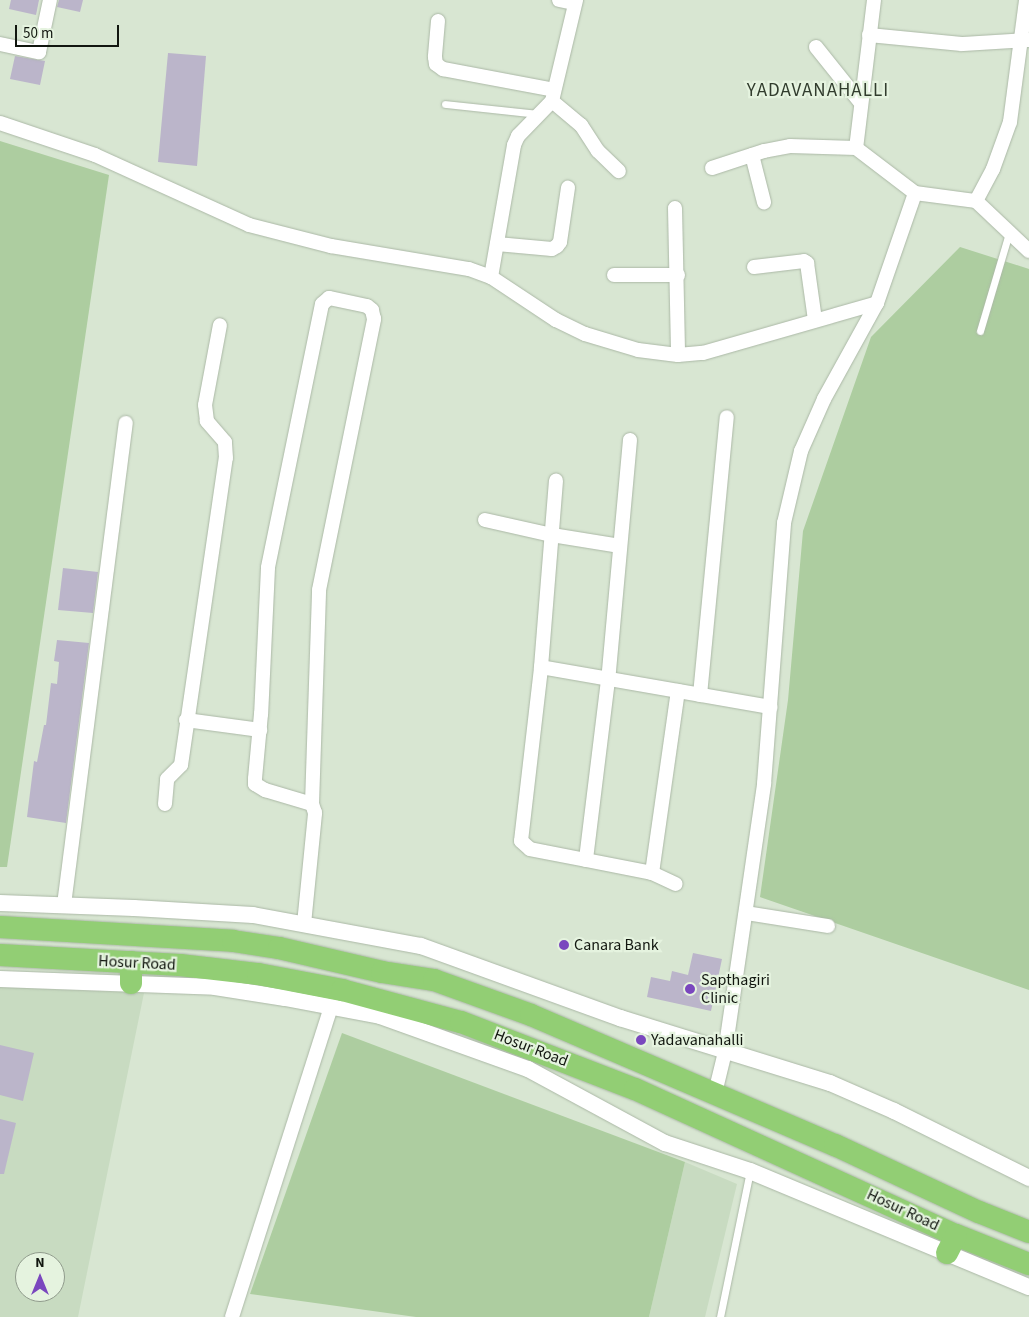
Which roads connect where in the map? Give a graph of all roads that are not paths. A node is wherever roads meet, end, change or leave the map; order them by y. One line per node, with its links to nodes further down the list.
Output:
1 (50, 0): 9 (street)
2 (559, 0): 5 (street)
3 (874, 0): 7 (street)
4 (1026, 0): 8 (street)
5 (576, 2): 11 (street)
6 (438, 21): 11 (street)
7 (869, 35): 8 (street); 12 (street)
8 (1026, 39): 22 (street)
9 (0, 44)
10 (816, 47): 12 (street)
11 (553, 95): 14 (street); 19 (street)
12 (860, 102): 16 (street)
13 (445, 104): 14 (lane)
14 (539, 114): 26 (street)
15 (0, 123): 31 (street)
16 (856, 148): 17 (street); 21 (street)
17 (752, 155): 18 (street); 23 (street)
18 (712, 168)
19 (619, 171)
20 (568, 188): 26 (street)
21 (915, 194): 22 (street); 32 (street)
22 (976, 201): 25 (street)
23 (764, 202)
24 (675, 208): 29 (street)
25 (1009, 233): 27 (street); 35 (lane)
26 (497, 244): 31 (street)
27 (1029, 251)
28 (754, 267): 33 (street)
29 (678, 274): 30 (street); 36 (street)
30 (614, 275)
31 (491, 277): 36 (street)
32 (877, 303): 33 (street); 48 (street)
33 (815, 320): 36 (street)
34 (220, 325): 49 (street)
35 (980, 331)
36 (678, 355)
37 (727, 417): 47 (street)
38 (126, 423): 57 (street)
39 (630, 440): 43 (street)
40 (556, 481): 42 (street)
41 (484, 520): 42 (street)
42 (552, 535): 43 (street); 44 (street)
43 (620, 546): 45 (street)
44 (541, 667): 45 (street); 53 (street)
45 (608, 680): 46 (street); 53 (street)
46 (678, 692): 47 (street); 54 (street)
47 (700, 695): 48 (street)
48 (771, 707): 58 (street)
49 (186, 720): 50 (street); 51 (street)
50 (260, 730): 52 (street); 52 (street)
51 (166, 804)
52 (312, 804): 59 (street)
53 (586, 860): 54 (street)
54 (652, 873): 55 (street)
55 (676, 884)
56 (0, 903): 57 (street)
57 (64, 905): 59 (street)
58 (746, 913): 60 (street); 66 (street)
59 (304, 924): 66 (street)
60 (828, 926)
61 (0, 927): 67 (highway, Hosur Road)
62 (0, 956): 63 (highway, Hosur Road)
63 (131, 973): 64 (street); 65 (street); 71 (highway, Hosur Road)
64 (0, 979)
65 (331, 1006): 68 (street); 74 (street)
66 (725, 1052): 67 (street); 69 (street)
67 (715, 1093): 70 (highway, Hosur Road)
68 (750, 1171): 71 (street); 75 (lane)
69 (1029, 1178)
70 (1029, 1232)
71 (952, 1244): 72 (highway, Hosur Road); 73 (street)
72 (1029, 1264)
73 (1029, 1287)
74 (232, 1317)
75 (720, 1317)

